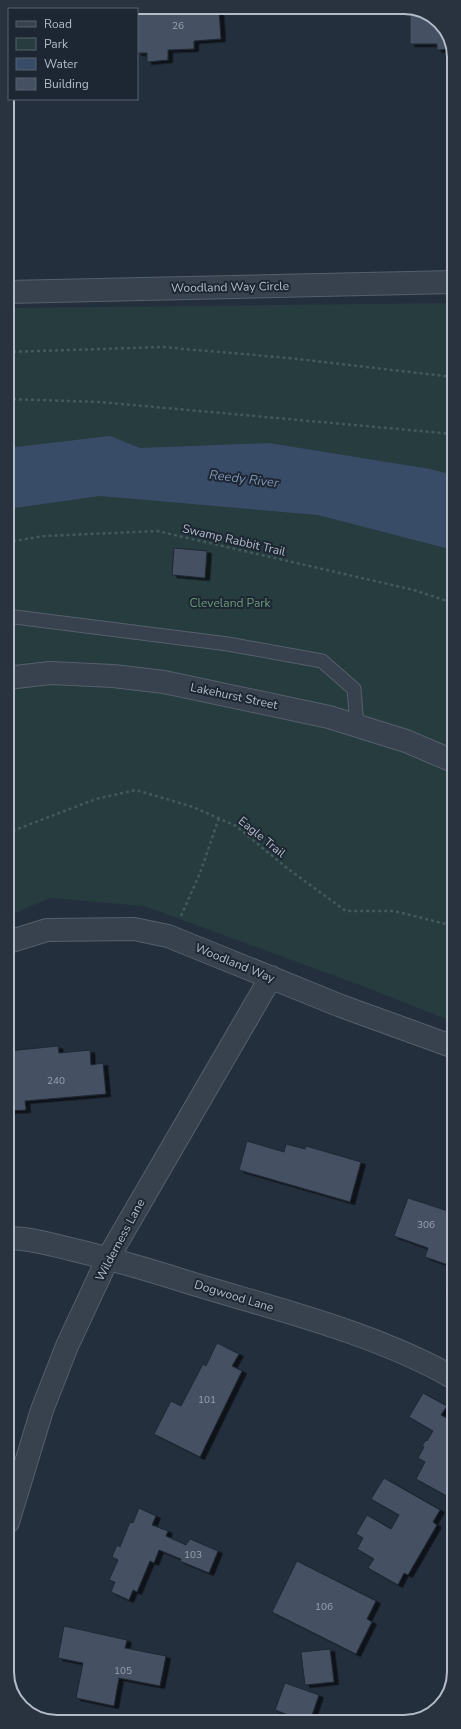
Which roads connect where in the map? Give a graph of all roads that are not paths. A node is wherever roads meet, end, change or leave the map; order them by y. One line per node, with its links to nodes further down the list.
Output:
1 (447, 282): 2 (street, Woodland Way Circle)
2 (14, 292)
3 (14, 617): 5 (lane)
4 (14, 677): 5 (street, Lakehurst Street)
5 (357, 726): 6 (street, Lakehurst Street)
6 (447, 759)
7 (14, 940): 8 (street, Woodland Way)
8 (271, 977): 9 (street, Woodland Way); 11 (street, Wilderness Lane)
9 (447, 1044)
10 (14, 1238): 11 (street, Dogwood Lane)
11 (108, 1258): 12 (street, Dogwood Lane); 13 (street, Wilderness Lane)
12 (447, 1374)
13 (14, 1502)

